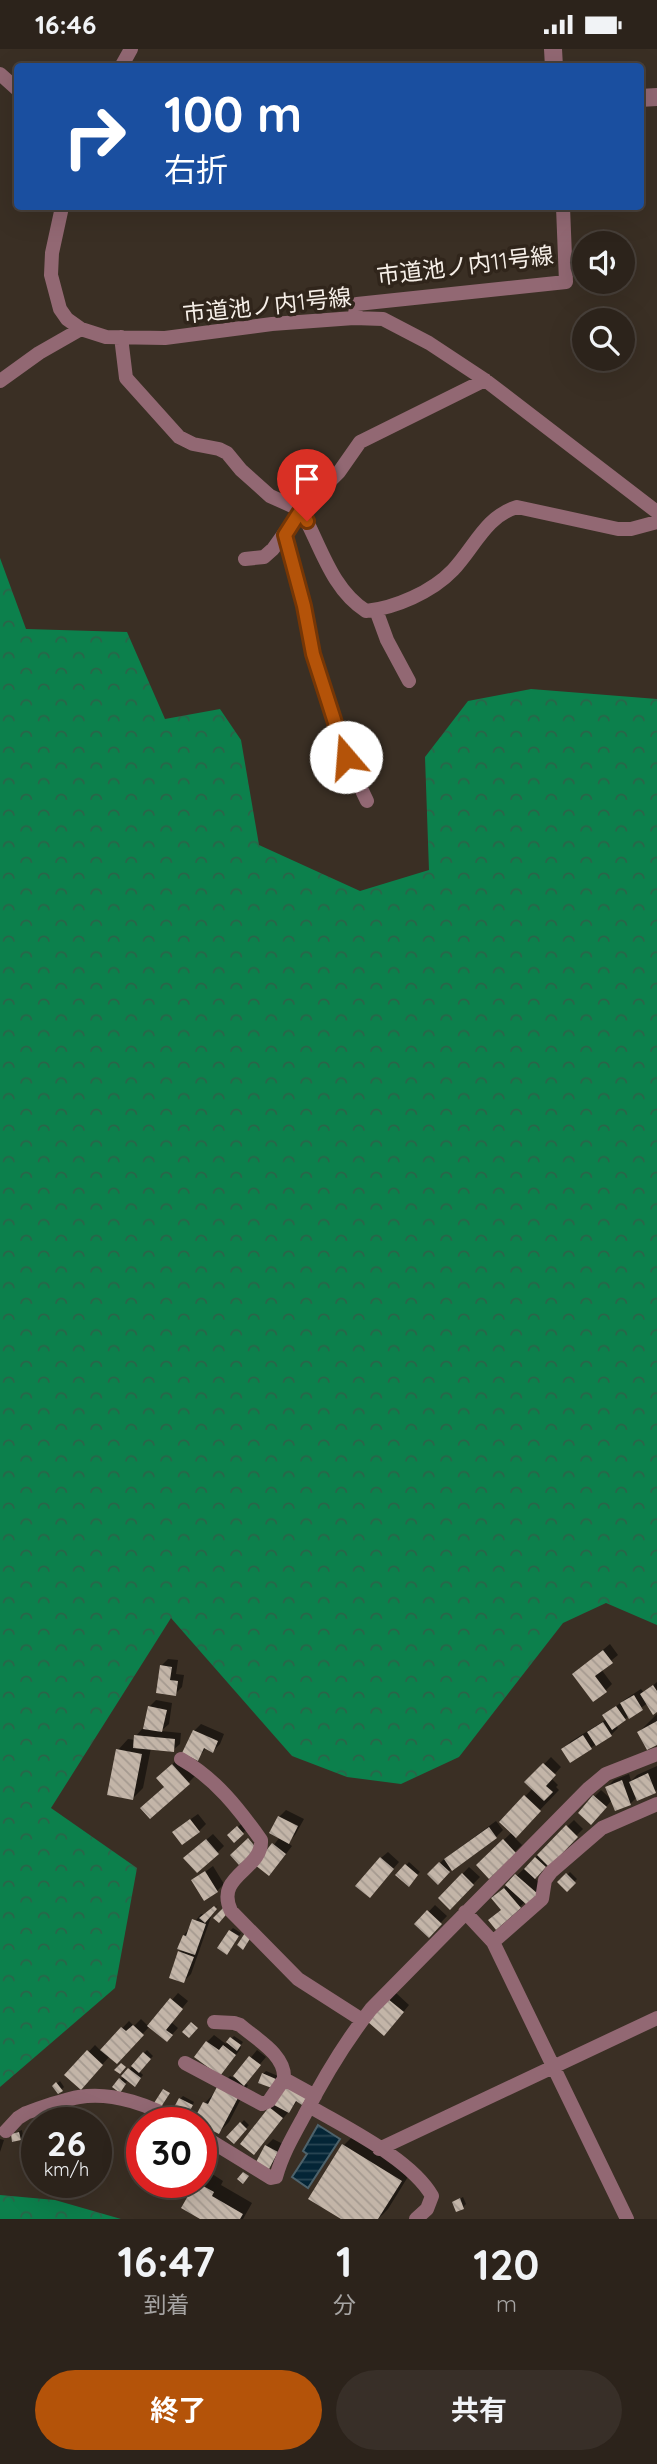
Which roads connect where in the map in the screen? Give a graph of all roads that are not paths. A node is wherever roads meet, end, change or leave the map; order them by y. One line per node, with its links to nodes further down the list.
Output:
1 (0, 74): 2 (street)
2 (14, 86)
3 (61, 210): 6 (street)
4 (563, 210): 5 (street, 市道池ノ内11号線)
5 (354, 318): 7 (street, 市道池ノ内1号線); 8 (street, 市道池ノ内1号線)
6 (81, 329): 7 (street, 市道池ノ内1号線); 9 (street)
7 (121, 337): 10 (street)
8 (485, 380): 10 (street); 11 (street, 市道池ノ内1号線)
9 (0, 381)
10 (301, 510): 13 (street); 15 (street)
11 (657, 512)
12 (657, 522): 15 (street)
13 (285, 535): 14 (street); 17 (street)
14 (245, 559)
15 (376, 610): 16 (street)
16 (409, 681)
17 (367, 801)
18 (657, 1754): 21 (street)
19 (181, 1759): 24 (street)
20 (657, 1804): 22 (street)
21 (465, 1912): 22 (street); 24 (street)
22 (493, 1942): 27 (street)
23 (657, 2018): 27 (street)
24 (362, 2020): 29 (street)
25 (214, 2022): 28 (street)
26 (185, 2063): 28 (street)
27 (555, 2067): 33 (street); 35 (street)
28 (284, 2079): 29 (street)
29 (312, 2101): 32 (street); 33 (street)
30 (149, 2107): 31 (street)
31 (6, 2131)
32 (217, 2144)
33 (379, 2149): 34 (street)
34 (416, 2219)
35 (627, 2219)

